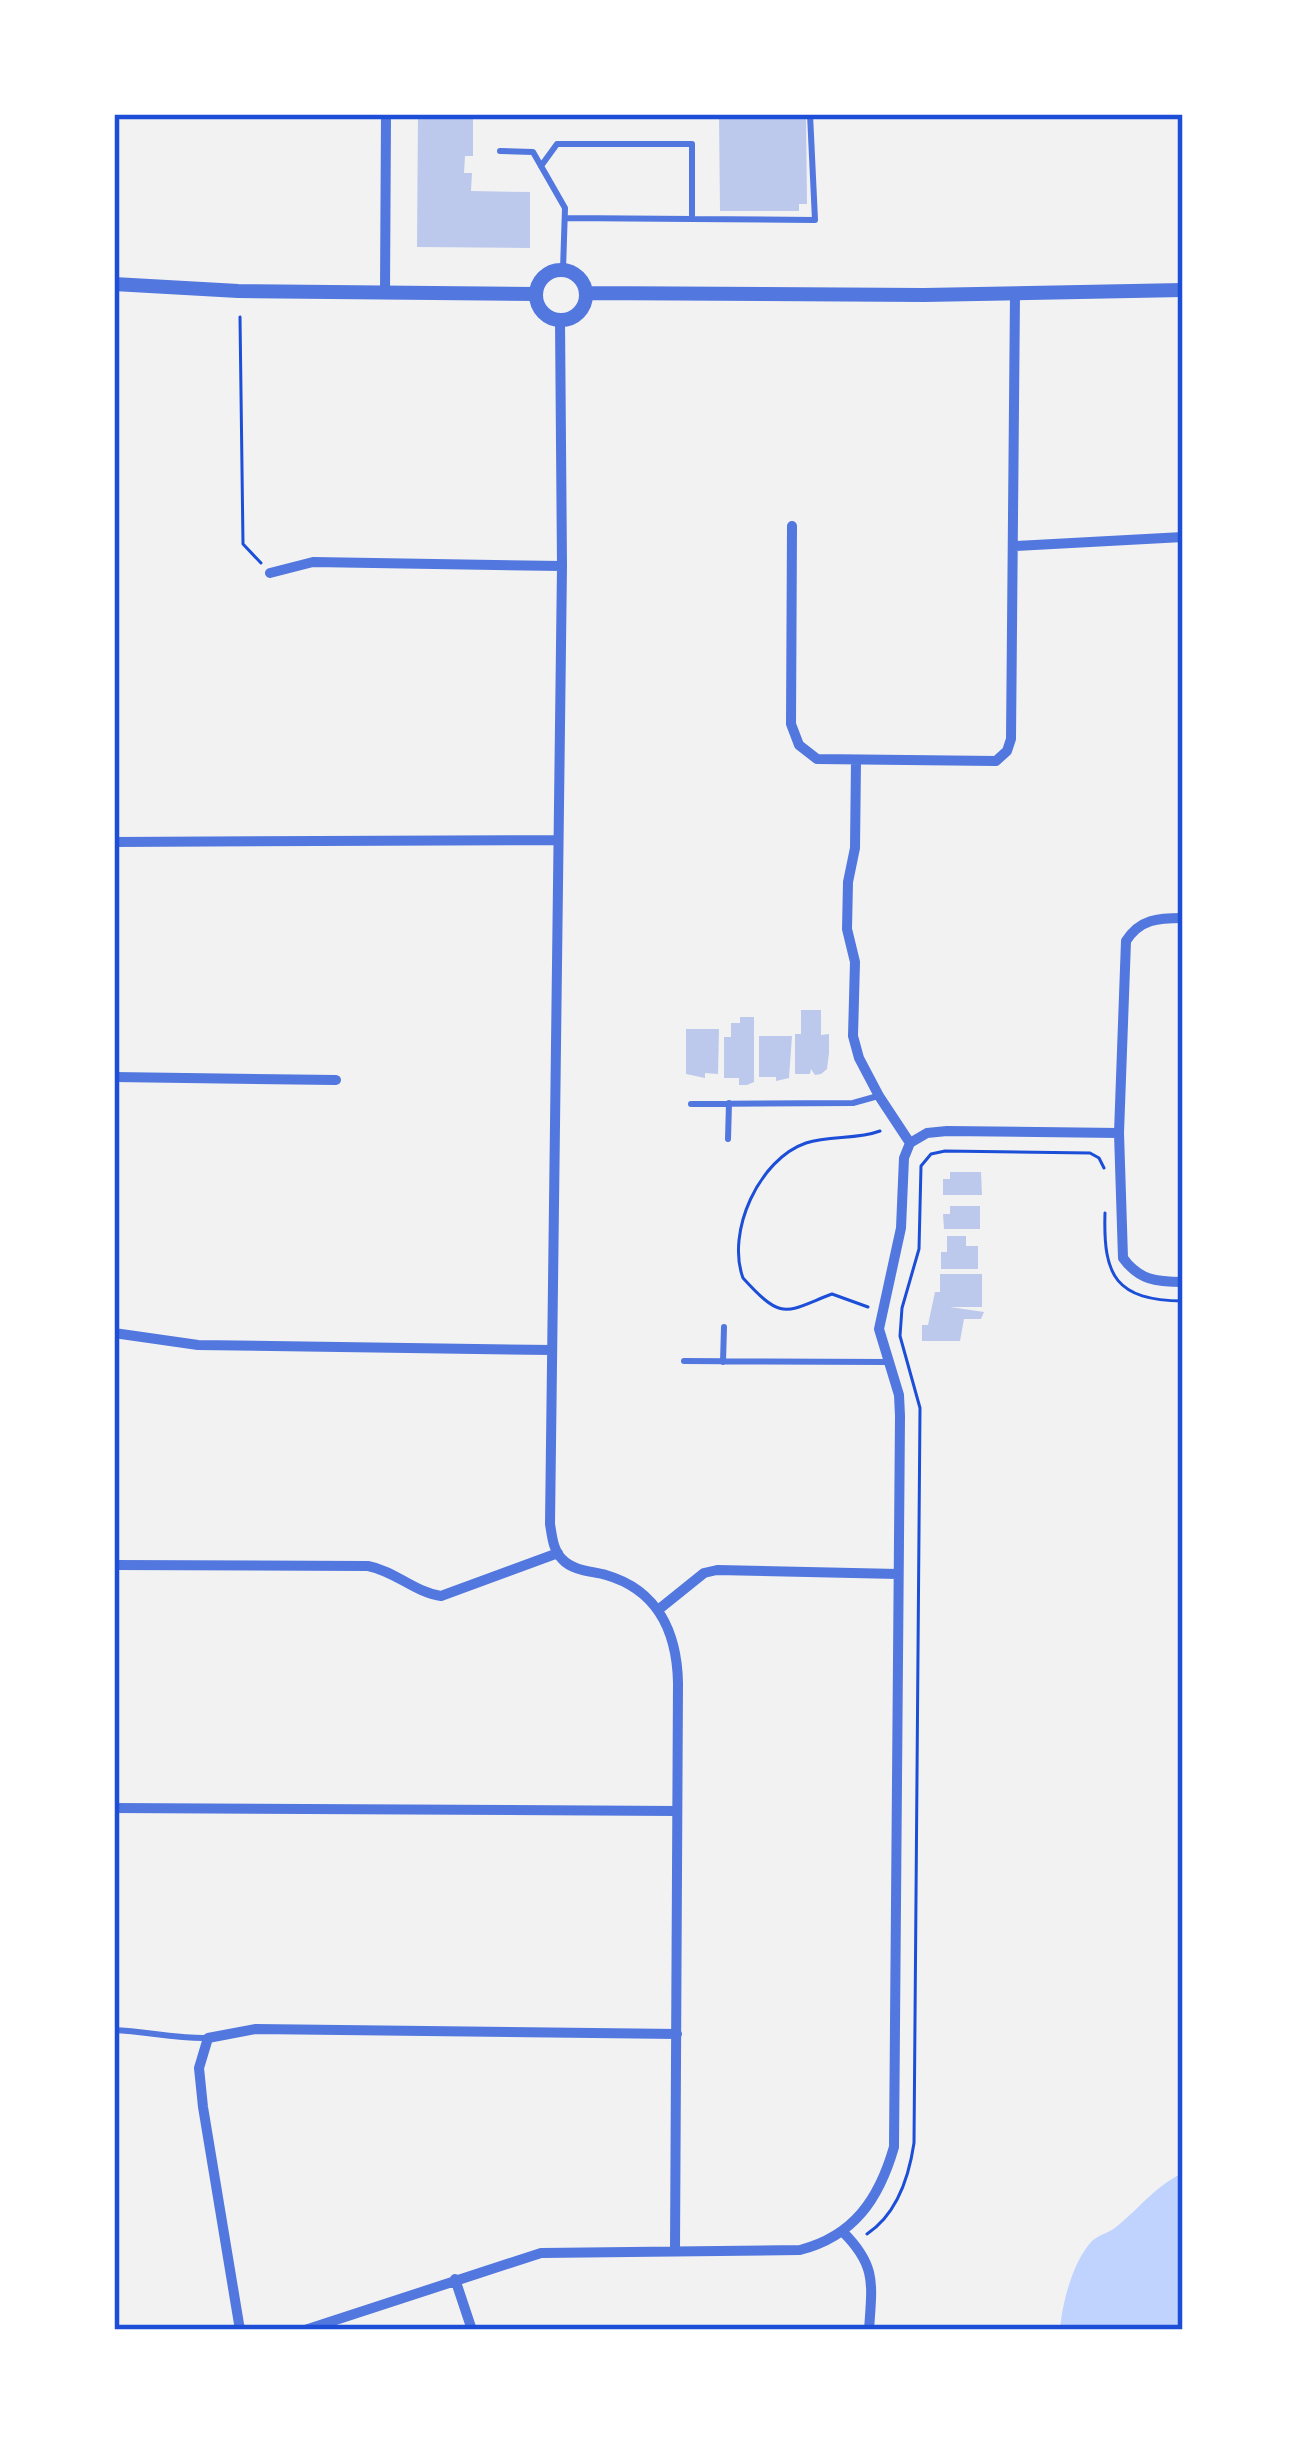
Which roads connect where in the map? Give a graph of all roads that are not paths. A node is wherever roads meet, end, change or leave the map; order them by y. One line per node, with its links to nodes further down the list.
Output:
1 (386, 114): 10 (street)
2 (810, 114): 6 (lane)
3 (500, 151): 4 (lane)
4 (542, 166): 5 (lane); 6 (lane)
5 (565, 218): 6 (lane); 7 (lane)
6 (692, 219)
7 (563, 269): 11 (street); 12 (street)
8 (114, 284): 10 (street)
9 (1183, 290): 13 (street)
10 (385, 292): 12 (street)
11 (586, 293): 13 (street); 14 (street)
12 (536, 294): 14 (street)
13 (1015, 294): 17 (street)
14 (560, 320): 18 (street)
15 (792, 526): 20 (street)
16 (1183, 537): 17 (street)
17 (1014, 546): 20 (street)
18 (562, 566): 19 (street); 21 (street)
19 (270, 573)
20 (856, 760): 26 (street)
21 (557, 840): 22 (street); 35 (street)
22 (114, 842)
23 (1183, 918): 29 (street)
24 (114, 1077): 25 (street)
25 (337, 1080)
26 (879, 1096): 27 (lane); 31 (street)
27 (729, 1103): 28 (lane); 30 (lane)
28 (691, 1104)
29 (1119, 1133): 31 (street); 32 (street)
30 (728, 1139)
31 (910, 1143): 38 (street)
32 (1183, 1282)
33 (724, 1328): 37 (lane)
34 (114, 1333): 35 (street)
35 (552, 1350): 39 (street)
36 (684, 1361): 37 (lane)
37 (723, 1362): 38 (lane)
38 (888, 1363): 41 (street)
39 (558, 1553): 40 (street); 42 (street)
40 (114, 1565)
41 (898, 1574): 42 (street); 48 (street)
42 (658, 1610): 44 (street)
43 (114, 1808): 44 (street)
44 (676, 1811): 46 (street)
45 (114, 2030): 47 (lane)
46 (677, 2034): 47 (street); 49 (street)
47 (208, 2038): 51 (street)
48 (843, 2232): 49 (street); 54 (street)
49 (675, 2252): 50 (street)
50 (455, 2279): 52 (street); 53 (street)
51 (240, 2330)
52 (305, 2330)
53 (472, 2330)
54 (869, 2330)

